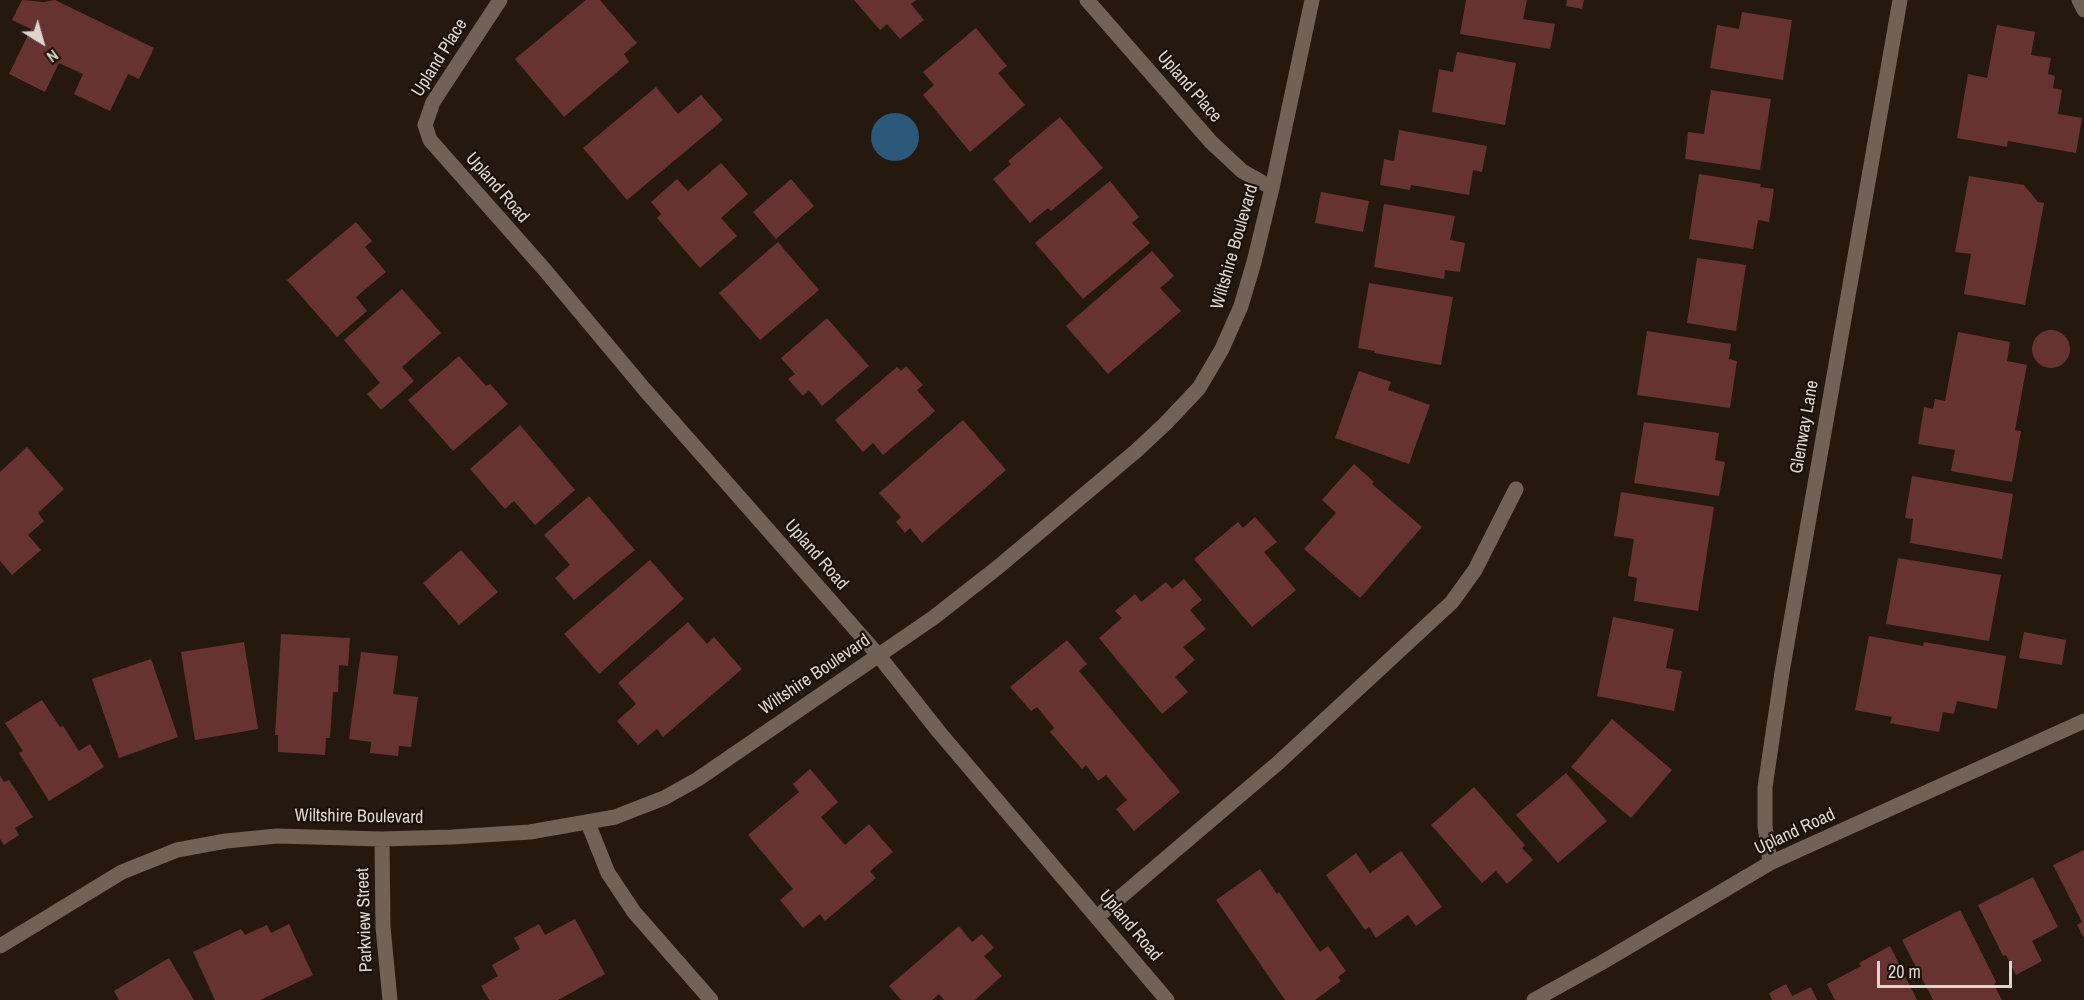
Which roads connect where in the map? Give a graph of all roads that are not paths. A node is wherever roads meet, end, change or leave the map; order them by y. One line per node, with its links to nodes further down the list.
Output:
1 (500, 0): 7 (street, Upland Place)
2 (1087, 0): 8 (street, Upland Place)
3 (1312, 0): 8 (street, Wiltshire Boulevard)
4 (1900, 0): 14 (street, Glenway Lane)
5 (2079, 0): 6 (street)
6 (2084, 10)
7 (430, 140): 10 (street, Upland Road)
8 (1272, 188): 10 (street, Wiltshire Boulevard)
9 (1516, 489): 15 (street)
10 (879, 656): 12 (street, Wiltshire Boulevard); 15 (street, Upland Road)
11 (2084, 721): 14 (street, Upland Road)
12 (588, 823): 13 (street, Wiltshire Boulevard); 18 (street)
13 (382, 838): 16 (street, Wiltshire Boulevard); 17 (street, Parkview Street)
14 (1770, 863): 20 (street, Upland Road)
15 (1097, 917): 19 (street, Upland Road)
16 (0, 946)
17 (390, 1000)
18 (711, 1000)
19 (1167, 1000)
20 (1534, 1000)

